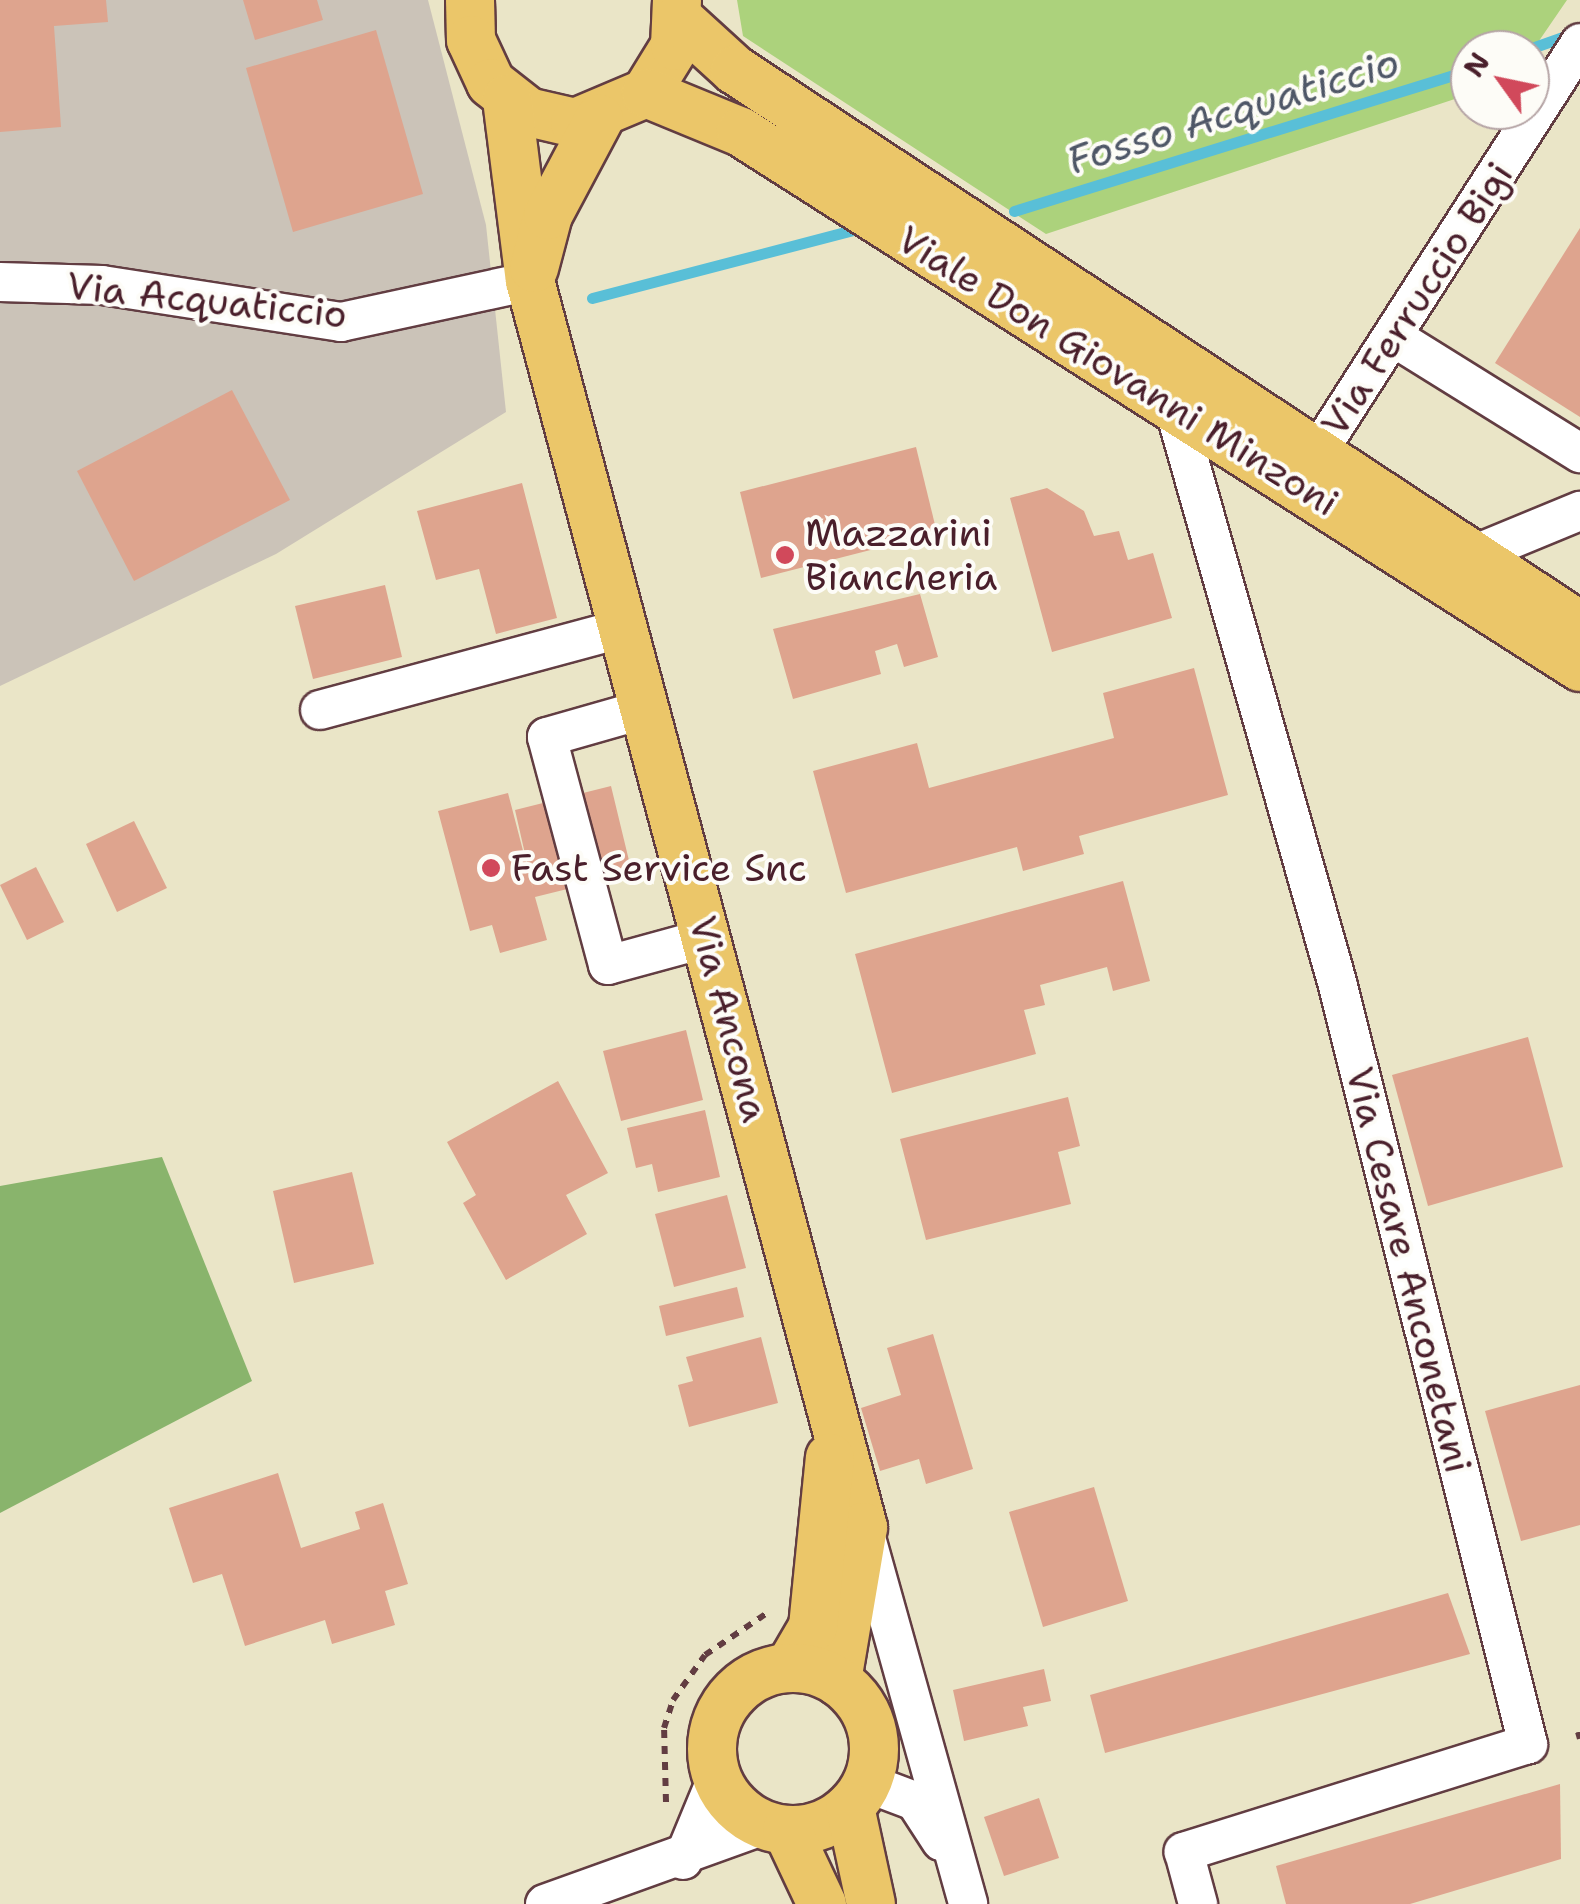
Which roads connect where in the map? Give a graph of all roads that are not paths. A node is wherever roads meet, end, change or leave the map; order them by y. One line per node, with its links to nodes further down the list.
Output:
1 (470, 0): 5 (main road)
2 (678, 10): 4 (main road); 12 (main road, Viale Don Giovanni Minzoni)
3 (1580, 43): 9 (street, Via Ferruccio Bigi)
4 (646, 93): 6 (main road); 10 (main road, Viale Don Giovanni Minzoni)
5 (507, 99): 6 (main road); 7 (main road, Via Ancona)
6 (599, 120): 7 (main road)
7 (530, 280): 8 (street, Via Acquaticcio); 16 (main road, Via Ancona)
8 (0, 282)
9 (1395, 338): 11 (street); 12 (street, Via Ferruccio Bigi)
10 (1172, 400): 17 (main road, Viale Don Giovanni Minzoni); 34 (street, Via Cesare Anconetani)
11 (1580, 453)
12 (1317, 454): 14 (main road, Viale Don Giovanni Minzoni)
13 (1580, 511): 14 (street)
14 (1472, 556): 15 (main road, Viale Don Giovanni Minzoni)
15 (1580, 626)
16 (624, 628): 18 (main road, Via Ancona); 19 (street)
17 (1580, 667)
18 (645, 709): 20 (main road, Via Ancona); 20 (street)
19 (320, 710)
20 (707, 938): 21 (main road, Via Ancona)
21 (832, 1430): 22 (main road, Via Ancona); 23 (main road)
22 (863, 1527): 24 (main road, Via Ancona); 29 (street, Via Ancona)
23 (789, 1668): 24 (main road); 25 (main road)
24 (837, 1681): 26 (main road)
25 (717, 1778): 27 (main road); 28 (street)
26 (858, 1795): 27 (main road); 29 (street, Via Ancona); 32 (main road)
27 (775, 1828): 28 (street); 31 (main road)
28 (682, 1860): 30 (street)
29 (956, 1864): 33 (street, Via Ancona)
30 (546, 1904)
31 (822, 1904)
32 (872, 1904)
33 (968, 1904)
34 (1198, 1904)

